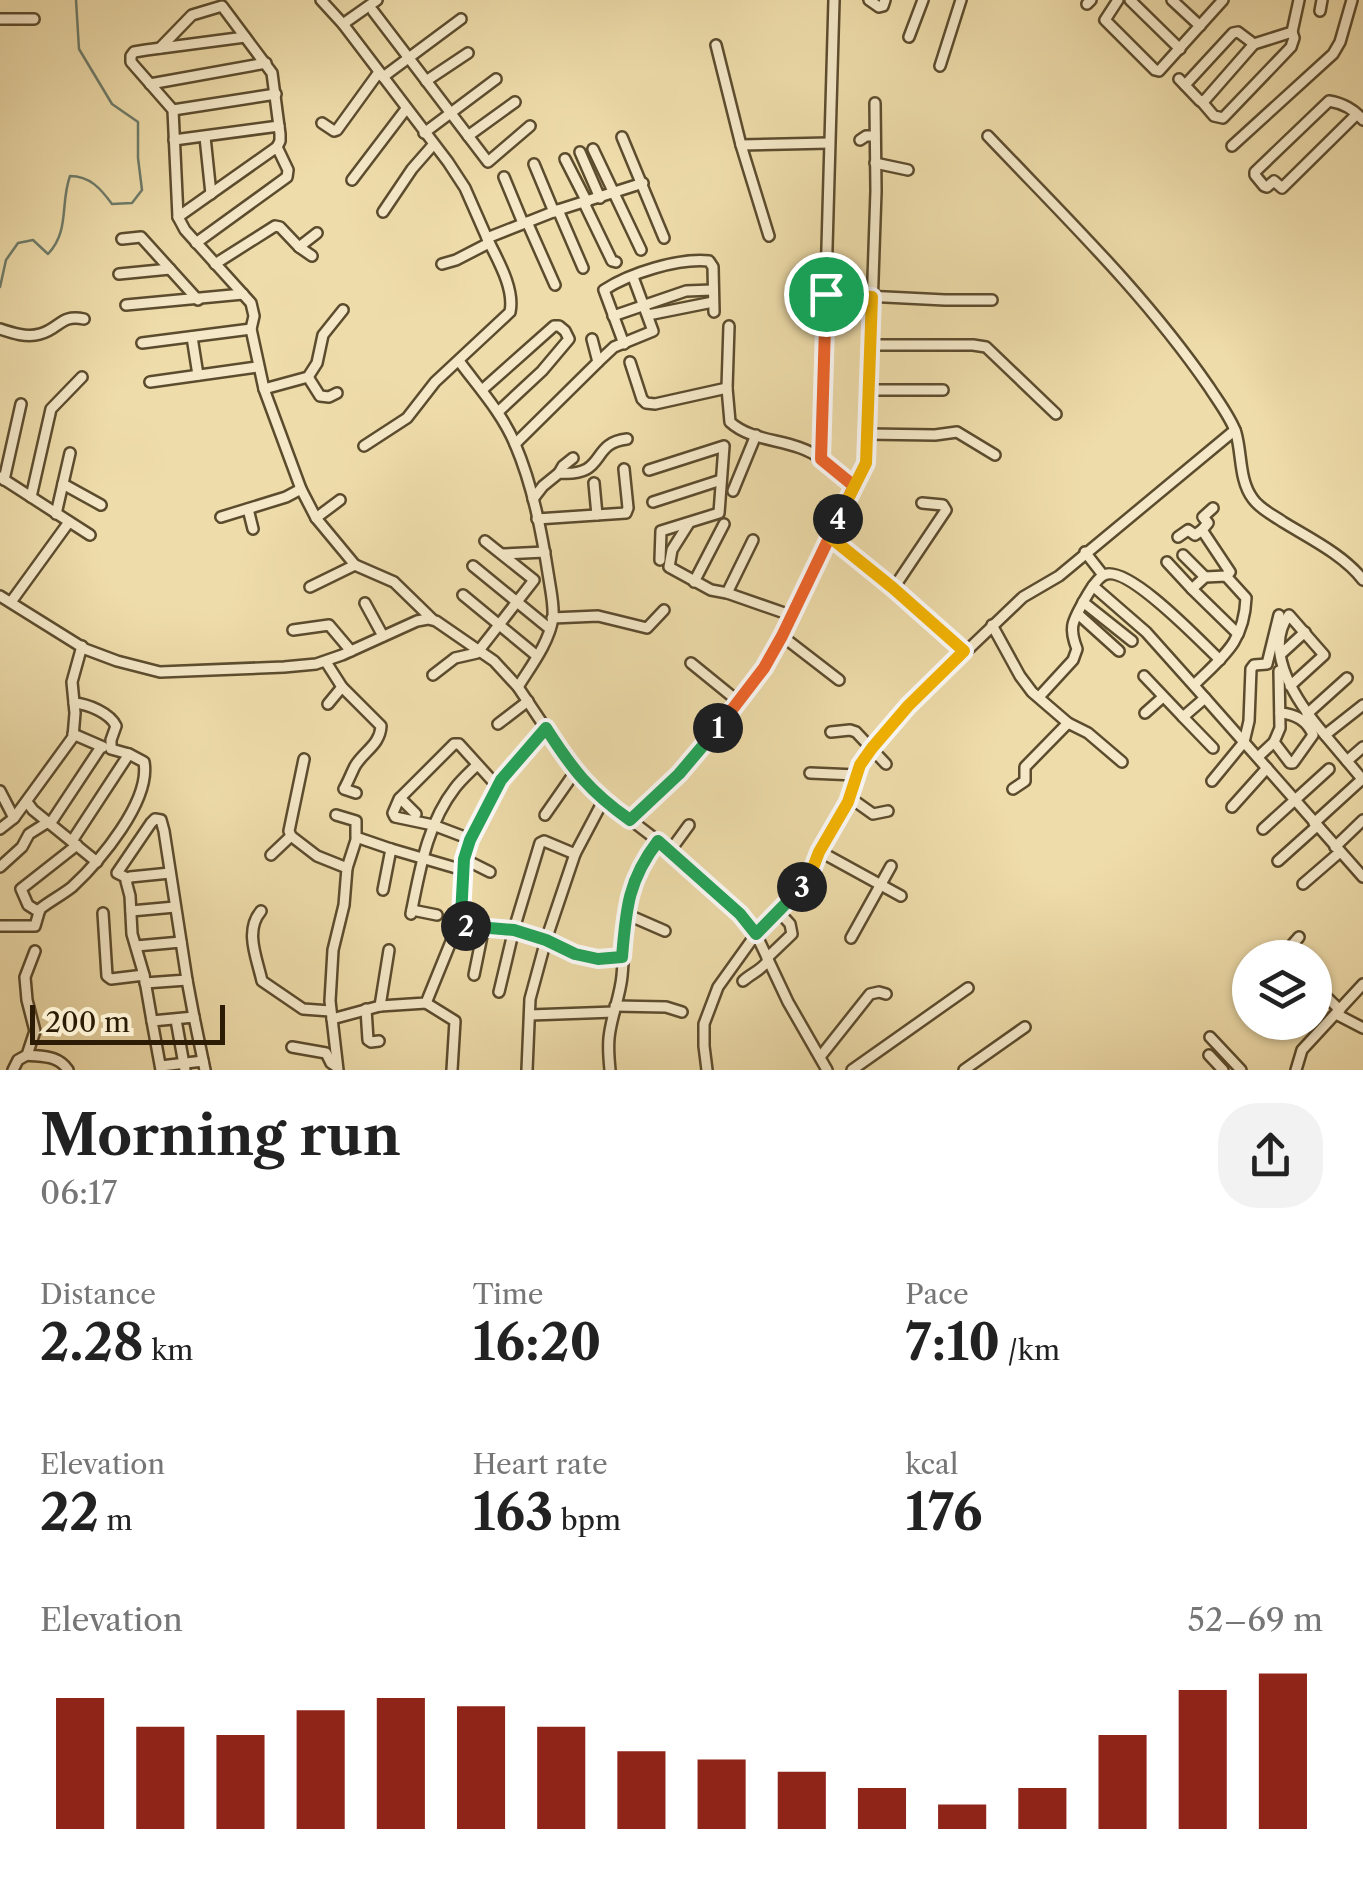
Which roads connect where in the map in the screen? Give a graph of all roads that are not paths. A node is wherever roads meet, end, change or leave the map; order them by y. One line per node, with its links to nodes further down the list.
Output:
1 (321, 0): 19 (street)
2 (377, 0): 19 (street)
3 (834, 0): 55 (street)
4 (870, 0): 5 (street)
5 (885, 0)
6 (923, 0): 22 (street)
7 (961, 0): 31 (street)
8 (1118, 0): 27 (street)
9 (1130, 0): 27 (street)
10 (1222, 0): 20 (street)
11 (1299, 0): 21 (street)
12 (1352, 0): 58 (street)
13 (1178, 2): 20 (street)
14 (220, 3): 23 (street); 26 (street)
15 (373, 11): 29 (street)
16 (0, 19): 17 (street)
17 (34, 19)
18 (461, 19): 29 (street)
19 (343, 24): 32 (street)
20 (1200, 26): 27 (street)
21 (1292, 32): 24 (street); 38 (street)
22 (910, 37)
23 (245, 38): 26 (street); 30 (street)
24 (1254, 44): 38 (street); 38 (street)
25 (716, 46): 57 (street)
26 (159, 49): 35 (street)
27 (1180, 49)
28 (468, 53): 34 (street)
29 (408, 58): 32 (street); 34 (street)
30 (266, 63): 35 (street); 36 (street)
31 (940, 66)
32 (381, 75): 40 (street); 44 (street)
33 (496, 80): 42 (street)
34 (426, 81): 42 (street)
35 (150, 84): 41 (street)
36 (276, 94): 41 (street); 45 (street)
37 (515, 102): 49 (street)
38 (1202, 102)
39 (875, 103): 50 (street)
40 (406, 109): 47 (street); 67 (street)
41 (173, 110): 53 (street)
42 (451, 113): 47 (street); 49 (street)
43 (1360, 117): 43 (street)
44 (322, 123)
45 (279, 126): 48 (street); 59 (street)
46 (530, 126): 49 (street)
47 (424, 133): 56 (street)
48 (205, 136): 53 (street); 70 (street)
49 (468, 136)
50 (875, 136): 54 (street); 63 (street)
51 (988, 136): 130 (street)
52 (622, 137): 68 (street)
53 (174, 140): 75 (street)
54 (860, 140)
55 (829, 143): 57 (street); 96 (street)
56 (433, 145): 74 (street); 81 (street)
57 (741, 145): 78 (street)
58 (1232, 146)
59 (277, 147): 70 (street); 82 (street)
60 (594, 150): 69 (street)
61 (580, 152): 71 (street)
62 (565, 159): 72 (street)
63 (875, 163): 65 (street); 97 (street)
64 (534, 164): 73 (street)
65 (908, 170)
66 (504, 177): 76 (street)
67 (352, 180)
68 (642, 182): 69 (street); 79 (street)
69 (615, 192): 71 (street); 84 (street)
70 (210, 194): 75 (street)
71 (600, 198): 72 (street)
72 (585, 203): 73 (street); 86 (street)
73 (556, 211): 76 (street); 89 (street)
74 (383, 212)
75 (178, 217): 82 (street)
76 (525, 222): 81 (street); 93 (street)
77 (317, 233): 83 (street)
78 (769, 236)
79 (664, 238)
80 (122, 239): 90 (street)
81 (488, 240): 88 (street); 113 (street)
82 (196, 243): 87 (street)
83 (299, 247): 85 (street); 87 (street)
84 (641, 250)
85 (312, 256)
86 (616, 262)
87 (215, 264): 95 (street)
88 (442, 264)
89 (584, 268)
90 (170, 269): 91 (street); 98 (street)
91 (119, 274)
92 (633, 276): 94 (street); 102 (street); 103 (street)
93 (555, 284)
94 (712, 290): 102 (street); 102 (street)
95 (243, 294): 98 (street); 107 (street)
96 (826, 294): 97 (street); 139 (street)
97 (872, 297): 99 (street); 112 (street)
98 (198, 300): 100 (street)
99 (992, 300)
100 (126, 305)
101 (343, 310): 118 (street)
102 (646, 310): 103 (street); 111 (street)
103 (613, 316): 111 (street)
104 (84, 319): 106 (street)
105 (729, 326): 121 (street)
106 (0, 329)
107 (251, 330): 108 (street); 116 (street)
108 (192, 337): 110 (street); 117 (street)
109 (592, 338): 114 (street)
110 (142, 343)
111 (624, 344): 114 (street)
112 (870, 345): 124 (street); 129 (street)
113 (458, 361): 123 (street); 135 (street)
114 (598, 362): 134 (street)
115 (630, 362): 121 (street)
116 (258, 368): 117 (street); 122 (street)
117 (198, 375): 120 (street)
118 (308, 376): 122 (street); 126 (street)
119 (82, 377): 150 (street)
120 (150, 382)
121 (727, 388): 132 (street)
122 (264, 390): 148 (street)
123 (482, 390): 128 (street); 128 (street)
124 (868, 390): 125 (street); 131 (street)
125 (943, 390)
126 (336, 392)
127 (21, 404): 143 (street)
128 (498, 412): 134 (street)
129 (1056, 414)
130 (1235, 430): 176 (street); 187 (street)
131 (867, 434): 137 (street); 147 (street)
132 (756, 435): 139 (street); 149 (street)
133 (627, 439): 142 (street)
134 (516, 444): 152 (street)
135 (364, 446)
136 (70, 453): 146 (street)
137 (994, 455)
138 (573, 458): 142 (street)
139 (821, 459): 147 (street)
140 (624, 469): 159 (street)
141 (649, 470): 144 (street)
142 (560, 473): 152 (street)
143 (2, 478): 150 (street)
144 (721, 480): 153 (street); 165 (street)
145 (594, 483): 159 (street)
146 (63, 484): 155 (street); 158 (street)
147 (854, 486): 171 (street)
148 (301, 490): 156 (street); 161 (street)
149 (733, 491)
150 (31, 497): 158 (street)
151 (340, 500): 161 (street)
152 (533, 500): 162 (street)
153 (653, 502)
154 (922, 503): 191 (street)
155 (101, 506)
156 (248, 508): 160 (street); 167 (street)
157 (1213, 508): 163 (street)
158 (56, 514): 164 (street)
159 (597, 515): 162 (street)
160 (221, 518)
161 (316, 518): 181 (street)
162 (537, 518): 175 (street)
163 (1203, 518): 168 (street); 169 (street)
164 (69, 522): 170 (street); 197 (street)
165 (690, 522): 179 (street); 188 (street)
166 (724, 524): 188 (street)
167 (253, 529)
168 (1188, 530): 169 (street); 172 (street)
169 (1202, 530): 184 (street)
170 (90, 534)
171 (830, 537): 191 (street); 204 (street)
172 (1178, 538)
173 (486, 540): 177 (street)
174 (752, 540): 194 (street)
175 (545, 552): 177 (street); 193 (street)
176 (1085, 552): 183 (street); 208 (street)
177 (503, 554): 186 (street)
178 (1183, 555): 185 (street)
179 (660, 560)
180 (1167, 562): 192 (street)
181 (355, 565): 190 (street); 205 (street)
182 (473, 566): 198 (street)
183 (1103, 576): 189 (street); 222 (street)
184 (1226, 576): 185 (street); 211 (street)
185 (1205, 577): 192 (street)
186 (534, 580): 193 (street); 198 (street)
187 (1363, 580)
188 (694, 582): 194 (street)
189 (1093, 586): 199 (street); 230 (street)
190 (310, 587)
191 (893, 588): 218 (street)
192 (1192, 589): 211 (street)
193 (551, 593): 207 (street)
194 (727, 593): 204 (street)
195 (0, 596): 197 (street)
196 (463, 596): 206 (street)
197 (12, 602): 215 (street)
198 (516, 602): 206 (street); 207 (street)
199 (1083, 602): 202 (street); 214 (street)
200 (365, 603): 212 (street)
201 (664, 610): 207 (street)
202 (1078, 614): 219 (street); 234 (street)
203 (1280, 614): 254 (street)
204 (793, 616): 213 (street)
205 (432, 619): 212 (street); 216 (street)
206 (498, 624): 216 (street); 221 (street)
207 (551, 624): 221 (street)
208 (992, 625): 218 (street); 234 (street)
209 (292, 630): 217 (street)
210 (1306, 632): 220 (street); 220 (street); 231 (street)
211 (1238, 634): 222 (street)
212 (383, 636): 217 (street)
213 (782, 636): 229 (street); 238 (street)
214 (1132, 640)
215 (82, 646): 223 (street); 239 (street)
216 (479, 650): 226 (street); 233 (street)
217 (351, 651): 223 (street)
218 (964, 651): 258 (street)
219 (1120, 651)
220 (1281, 654): 231 (street)
221 (537, 656): 233 (street)
222 (1220, 660): 230 (street)
223 (326, 662): 232 (street)
224 (691, 663): 238 (street)
225 (1279, 671): 242 (street)
226 (433, 674)
227 (1144, 676): 235 (street)
228 (1346, 678): 245 (street)
229 (839, 680)
230 (1194, 686): 236 (street)
231 (1290, 686): 245 (street)
232 (342, 687): 240 (street); 277 (street)
233 (518, 687): 237 (street)
234 (1039, 697): 247 (street)
235 (1163, 697): 243 (street); 246 (street)
236 (1205, 698): 246 (street); 254 (street)
237 (528, 702): 248 (street); 249 (street)
238 (739, 702): 289 (street)
239 (74, 703): 252 (street); 257 (street)
240 (328, 704)
241 (1363, 705): 253 (street)
242 (1280, 712): 244 (street); 250 (street)
243 (1145, 713)
244 (1292, 714): 250 (street); 255 (street)
245 (1307, 714): 253 (street)
246 (1184, 717): 259 (street)
247 (1068, 723): 264 (street); 275 (street)
248 (498, 724)
249 (546, 728): 269 (street); 274 (street)
250 (1280, 728): 255 (street)
251 (831, 732): 258 (street)
252 (74, 734): 257 (street); 282 (street)
253 (1325, 735): 263 (street)
254 (1244, 742): 261 (street); 272 (street)
255 (1274, 742): 261 (street)
256 (1363, 746): 263 (street)
257 (106, 748): 260 (street); 291 (street)
258 (872, 748): 265 (street); 271 (street)
259 (1212, 748)
260 (129, 754): 301 (street); 309 (street)
261 (1258, 757): 267 (street)
262 (304, 760): 297 (street)
263 (1347, 761): 273 (street)
264 (1122, 762)
265 (886, 764)
266 (477, 765): 274 (street); 278 (street); 293 (street)
267 (1267, 768): 280 (street); 283 (street)
268 (1329, 769): 280 (street)
269 (574, 772): 281 (street); 287 (street)
270 (810, 773): 271 (street)
271 (856, 774): 279 (street)
272 (1212, 781)
273 (1361, 781): 292 (street)
274 (498, 787): 299 (street)
275 (1014, 789)
276 (0, 791): 288 (street)
277 (356, 793)
278 (400, 798): 285 (street); 293 (street)
279 (849, 798): 284 (street); 305 (street)
280 (1295, 800): 292 (street); 296 (street)
281 (603, 801): 289 (street); 306 (street)
282 (28, 802): 288 (street); 291 (street)
283 (1232, 806)
284 (888, 811)
285 (416, 814)
286 (336, 815): 298 (street)
287 (545, 815)
288 (14, 818): 295 (street)
289 (630, 820): 300 (street)
290 (1363, 820): 303 (street)
291 (49, 823): 301 (street); 313 (street)
292 (1316, 824): 303 (street); 310 (street)
293 (433, 825): 299 (street); 308 (street)
294 (689, 825): 304 (street)
295 (0, 829)
296 (1264, 830)
297 (291, 836): 307 (street); 314 (street)
298 (357, 837): 302 (street); 314 (street)
299 (470, 840): 311 (street)
300 (658, 841): 304 (street); 329 (street)
301 (75, 843): 309 (street); 325 (street)
302 (391, 849): 308 (street); 321 (street)
303 (1338, 849): 317 (street); 319 (street)
304 (670, 851): 336 (street)
305 (819, 852): 320 (street); 327 (street)
306 (575, 854): 334 (street); 339 (street)
307 (271, 855)
308 (423, 859): 311 (street); 330 (street)
309 (96, 862): 325 (street)
310 (1278, 862)
311 (463, 864): 315 (street); 332 (street)
312 (891, 866): 320 (street)
313 (0, 867)
314 (347, 868): 364 (street)
315 (490, 872)
316 (170, 873): 318 (street); 318 (street); 323 (street)
317 (1363, 876)
318 (127, 878): 324 (street)
319 (1303, 884)
320 (881, 885): 322 (street); 338 (street)
321 (382, 890)
322 (901, 896)
323 (175, 907): 324 (street); 341 (street)
324 (132, 911): 342 (street)
325 (38, 912): 331 (street)
326 (261, 912): 351 (street)
327 (780, 912): 336 (street); 346 (street)
328 (103, 913): 348 (street)
329 (626, 914): 335 (street); 345 (street)
330 (437, 915)
331 (0, 926)
332 (458, 926): 333 (street); 357 (street)
333 (484, 926): 334 (street); 347 (street)
334 (514, 930): 339 (street); 355 (street)
335 (665, 931)
336 (756, 934): 346 (street); 387 (street)
337 (1299, 937): 340 (street)
338 (851, 938)
339 (546, 940): 345 (street); 365 (street)
340 (1296, 940)
341 (181, 942): 342 (street); 349 (street)
342 (136, 946): 348 (street)
343 (389, 950): 359 (street)
344 (36, 952): 374 (street)
345 (622, 957): 361 (street)
346 (768, 959): 350 (street); 376 (street)
347 (474, 975)
348 (144, 979): 349 (street); 368 (street)
349 (186, 980): 366 (street)
350 (743, 981)
351 (264, 983): 354 (street); 364 (street)
352 (1363, 984): 363 (street)
353 (968, 988): 389 (street)
354 (253, 989)
355 (499, 992)
356 (886, 994): 376 (street)
357 (426, 1003): 359 (street); 384 (street)
358 (1332, 1005): 363 (street)
359 (380, 1006): 360 (street)
360 (366, 1009): 364 (street); 372 (street)
361 (615, 1009): 362 (street); 365 (street); 386 (street)
362 (682, 1012)
363 (1338, 1012): 370 (street); 381 (street)
364 (331, 1015): 380 (street)
365 (530, 1015): 385 (street)
366 (194, 1018): 367 (street); 377 (street)
367 (176, 1020): 368 (street); 378 (street)
368 (152, 1021): 379 (street)
369 (1025, 1026): 390 (street)
370 (1363, 1028)
371 (1210, 1037): 392 (street)
372 (380, 1041)
373 (292, 1047): 380 (street)
374 (26, 1055): 382 (street); 383 (street)
375 (1209, 1055): 391 (street)
376 (820, 1057): 388 (street)
377 (204, 1066): 378 (street)
378 (184, 1067): 379 (street)
379 (161, 1068)
380 (337, 1069)
381 (1295, 1069)
382 (13, 1070)
383 (68, 1070)
384 (452, 1070)
385 (527, 1070)
386 (610, 1070)
387 (707, 1070)
388 (827, 1070)
389 (852, 1070)
390 (964, 1070)
391 (1223, 1070)
392 (1240, 1070)

